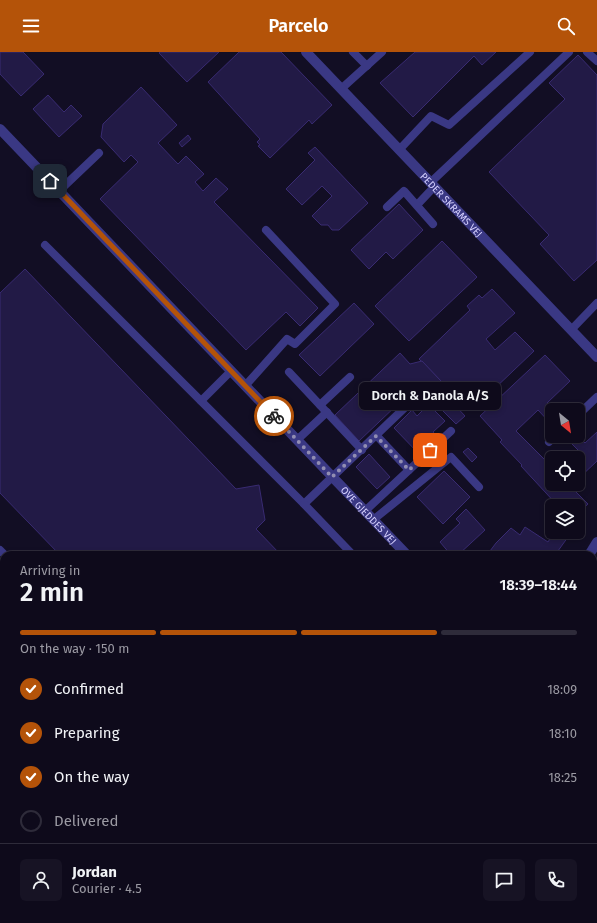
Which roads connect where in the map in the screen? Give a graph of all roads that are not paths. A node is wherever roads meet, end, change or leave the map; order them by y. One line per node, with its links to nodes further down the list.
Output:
1 (306, 52): 9 (street, PEDER SKRAMS VEJ)
2 (353, 52): 8 (lane)
3 (382, 52): 8 (lane)
4 (530, 52): 11 (lane)
5 (569, 52): 13 (lane)
6 (587, 52): 7 (lane)
7 (597, 61)
8 (367, 66): 9 (lane)
9 (341, 89): 11 (street, PEDER SKRAMS VEJ)
10 (0, 129): 14 (street, OVE GJEDDES VEJ)
11 (399, 150): 13 (street, PEDER SKRAMS VEJ)
12 (99, 153): 14 (lane)
13 (432, 185): 15 (lane); 21 (street, PEDER SKRAMS VEJ)
14 (59, 191): 23 (street, OVE GJEDDES VEJ)
15 (417, 206): 16 (lane); 17 (lane)
16 (387, 207)
17 (433, 224)
18 (266, 230): 26 (lane)
19 (45, 245): 29 (lane)
20 (597, 303): 21 (lane)
21 (570, 330): 22 (street, PEDER SKRAMS VEJ)
22 (597, 358)
23 (231, 371): 26 (street, OVE GJEDDES VEJ); 29 (lane)
24 (289, 372): 30 (lane)
25 (350, 377): 30 (lane)
26 (245, 386): 35 (street, OVE GJEDDES VEJ)
27 (418, 395): 34 (lane)
28 (597, 397): 31 (lane)
29 (201, 401): 40 (lane)
30 (320, 405): 32 (lane)
31 (585, 408)
32 (327, 412): 35 (lane); 36 (lane)
33 (451, 431): 37 (lane)
34 (376, 436): 36 (lane); 37 (lane)
35 (297, 440): 38 (street, OVE GJEDDES VEJ)
36 (362, 450): 38 (lane)
37 (409, 470): 41 (lane)
38 (332, 477): 40 (lane); 41 (street, OVE GJEDDES VEJ)
39 (479, 487): 42 (lane)
40 (304, 504): 44 (lane)
41 (365, 511): 42 (street, OVE GJEDDES VEJ)
42 (374, 520): 45 (street, OVE GJEDDES VEJ)
43 (597, 542): 46 (street)
44 (349, 551)
45 (402, 551)
46 (591, 551)

